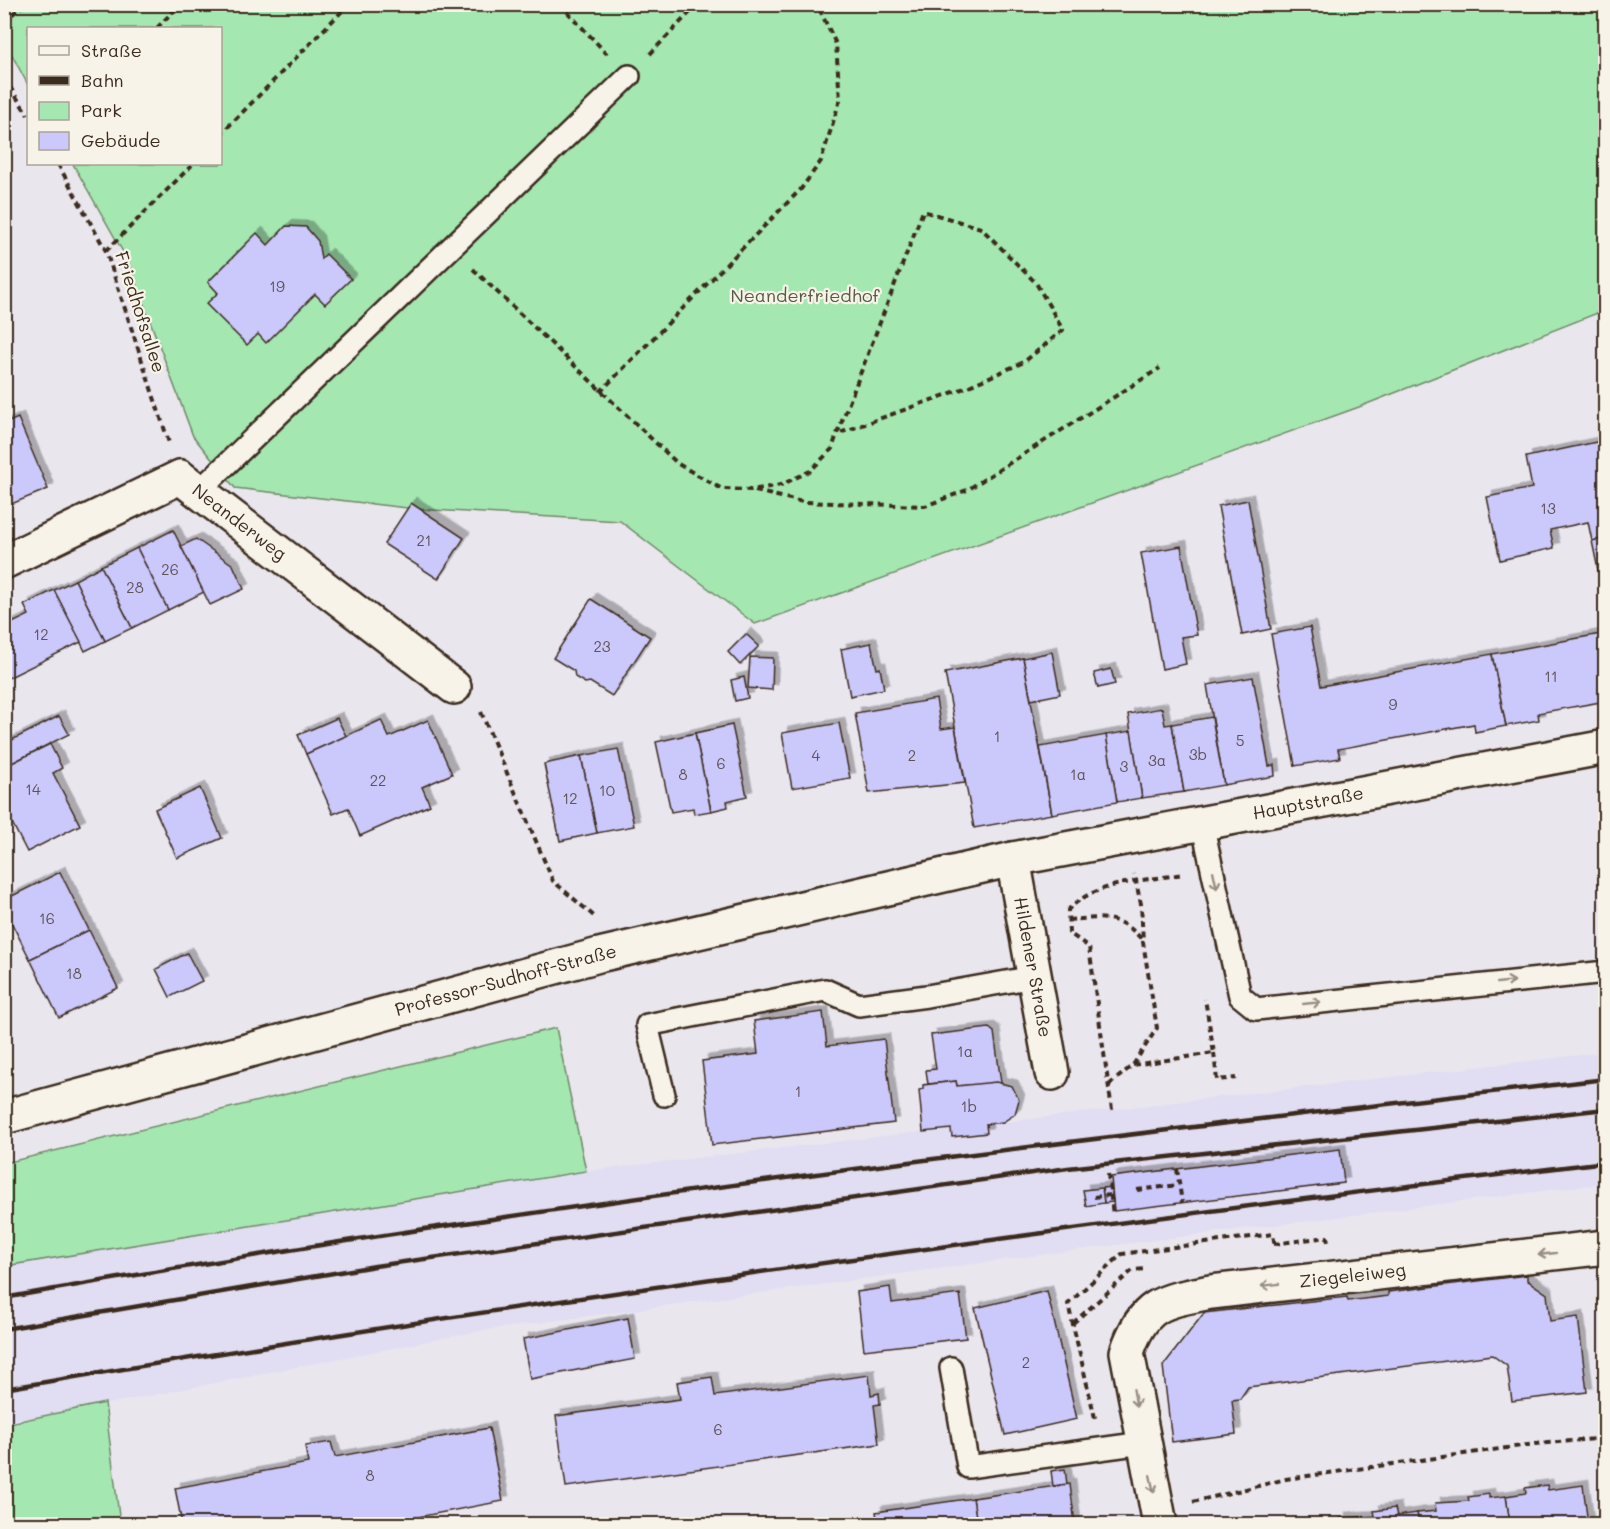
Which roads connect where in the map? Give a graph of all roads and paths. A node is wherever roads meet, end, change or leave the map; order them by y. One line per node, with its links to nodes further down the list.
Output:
1 (25, 4): 7 (path)
2 (180, 4): 8 (path)
3 (349, 4): 12 (path)
4 (560, 4): 9 (path)
5 (698, 4): 9 (path)
6 (817, 4): 18 (path)
7 (4, 21)
8 (158, 27)
9 (629, 76): 15 (lane)
10 (4, 78): 11 (path)
11 (27, 113)
12 (222, 133)
13 (59, 165): 16 (path, Friedhofsallee)
14 (192, 165): 16 (path)
15 (451, 247): 18 (path); 20 (lane)
16 (106, 251): 20 (path, Friedhofsallee)
17 (1160, 368): 21 (path)
18 (600, 392): 21 (path)
19 (837, 434): 19 (path); 21 (path)
20 (190, 483): 22 (street, Neanderweg); 23 (street, Neanderweg)
21 (751, 490)
22 (4, 562)
23 (454, 687): 30 (path)
24 (1605, 747): 25 (street, Hauptstraße)
25 (1202, 823): 26 (street, Hauptstraße); 32 (lane, one-way to 32)
26 (1013, 860): 33 (street, Hildener Straße); 42 (street, Professor-Sudhoff-Straße)
27 (1187, 874): 29 (path)
28 (1141, 904): 31 (path)
29 (1068, 920): 31 (path); 39 (path)
30 (604, 925)
31 (1143, 942): 36 (path)
32 (1605, 972)
33 (1034, 977): 37 (street, Hildener Straße); 40 (lane)
34 (1204, 990): 35 (path)
35 (1214, 1053): 36 (path); 38 (path)
36 (1133, 1065): 39 (path)
37 (1052, 1073)
38 (1236, 1078)
39 (1109, 1085): 41 (path)
40 (664, 1095)
41 (1112, 1110)
42 (4, 1117)
43 (1177, 1169): 45 (path)
44 (1108, 1174): 47 (path)
45 (1179, 1185): 46 (path); 49 (path)
46 (1137, 1190)
47 (1110, 1195): 48 (path); 50 (path)
48 (1094, 1197)
49 (1182, 1203)
50 (1113, 1215)
51 (1314, 1238): 54 (path)
52 (1131, 1245): 54 (path)
53 (1602, 1248): 55 (path); 58 (street, Ziegeleiweg, one-way to 58)
54 (1132, 1252): 59 (path)
55 (1605, 1330)
56 (951, 1368): 59 (lane)
57 (1605, 1438): 60 (path)
58 (1143, 1443): 59 (lane); 60 (street, one-way to 60)
59 (1102, 1448)
60 (1159, 1516)

